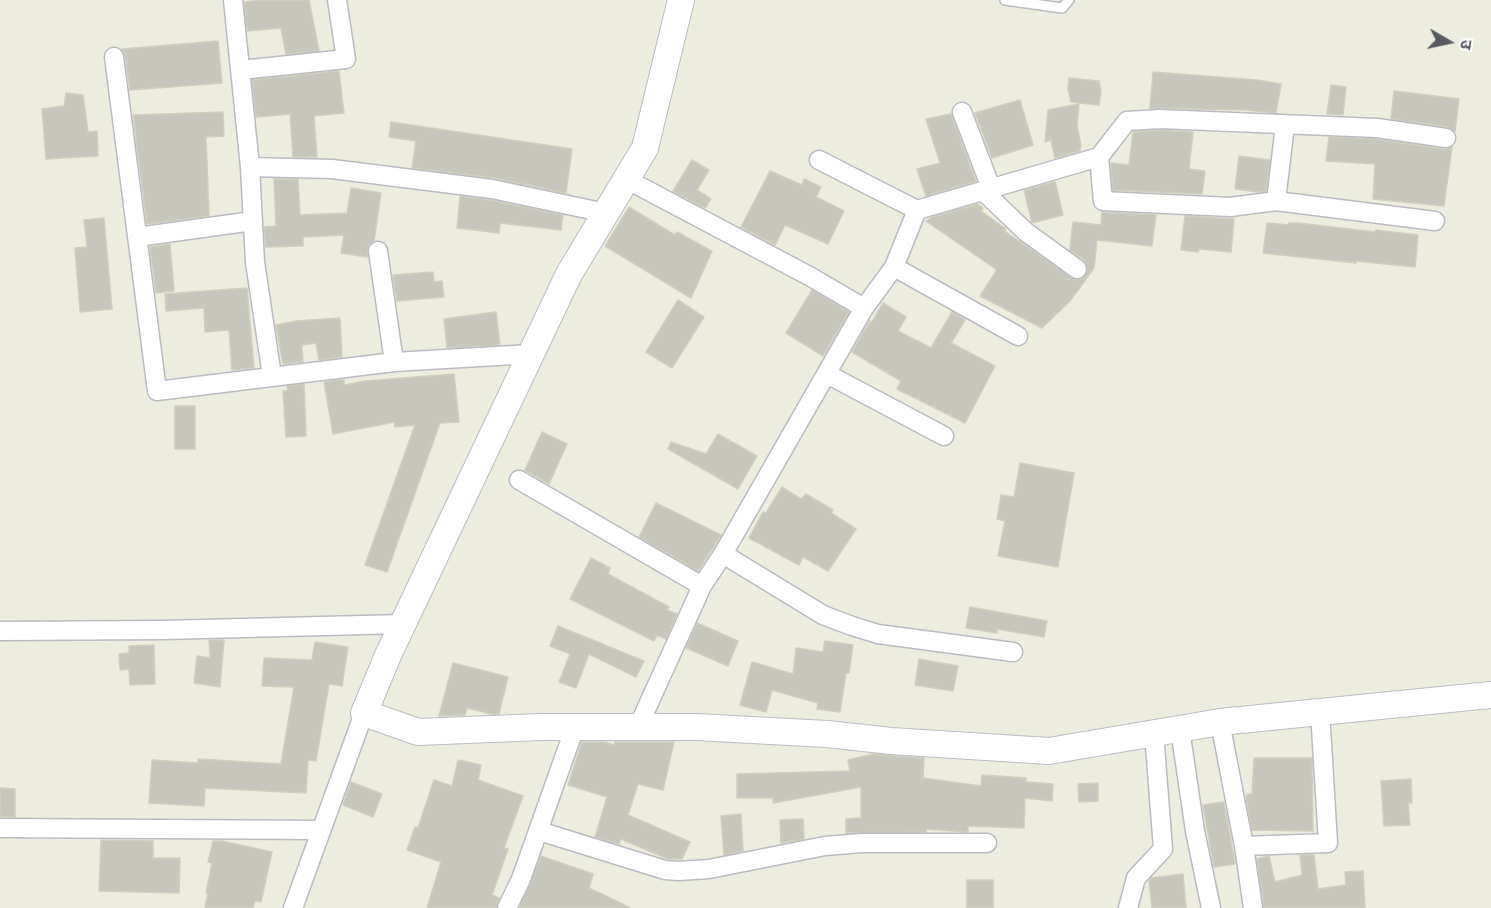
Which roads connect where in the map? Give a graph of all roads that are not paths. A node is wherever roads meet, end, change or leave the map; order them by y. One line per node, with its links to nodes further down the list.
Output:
1 (233, 0): 7 (street)
2 (337, 0): 7 (street)
3 (681, 0): 14 (street)
4 (1005, 0): 5 (lane)
5 (1069, 0)
6 (114, 57): 21 (street)
7 (241, 70): 13 (street)
8 (962, 112): 15 (street)
9 (1285, 125): 10 (street); 11 (street); 16 (street)
10 (1446, 138)
11 (1100, 157): 15 (street); 16 (street)
12 (819, 160): 17 (street)
13 (250, 167): 18 (street); 19 (street)
14 (626, 179): 18 (street); 25 (street)
15 (987, 189): 17 (street); 24 (street)
16 (1275, 201): 20 (street)
17 (917, 210): 23 (street)
18 (606, 213): 27 (street)
19 (253, 221): 21 (street); 30 (street)
20 (1435, 221)
21 (137, 237): 30 (street)
22 (378, 252): 28 (street)
23 (894, 267): 25 (street); 26 (street)
24 (1077, 269)
25 (864, 308): 29 (street)
26 (1018, 336)
27 (531, 354): 28 (street); 35 (street)
28 (394, 362): 30 (street)
29 (827, 374): 31 (street); 33 (street)
30 (272, 376)
31 (944, 436)
32 (519, 480): 34 (street)
33 (723, 554): 34 (street); 37 (street)
34 (702, 586): 43 (street)
35 (403, 624): 36 (street); 40 (street)
36 (0, 631)
37 (1013, 652)
38 (1491, 696): 39 (street)
39 (1320, 711): 41 (street); 50 (street)
40 (364, 713): 42 (street); 47 (street)
41 (1220, 722): 44 (street); 50 (street)
42 (575, 727): 43 (street); 48 (street)
43 (638, 727): 45 (street)
44 (1180, 729): 45 (street); 54 (street)
45 (1154, 733): 53 (street)
46 (0, 828): 47 (street)
47 (321, 830): 51 (street)
48 (538, 831): 49 (street); 52 (street)
49 (987, 843)
50 (1244, 846): 55 (street)
51 (292, 908)
52 (507, 908)
53 (1128, 908)
54 (1211, 908)
55 (1252, 908)

